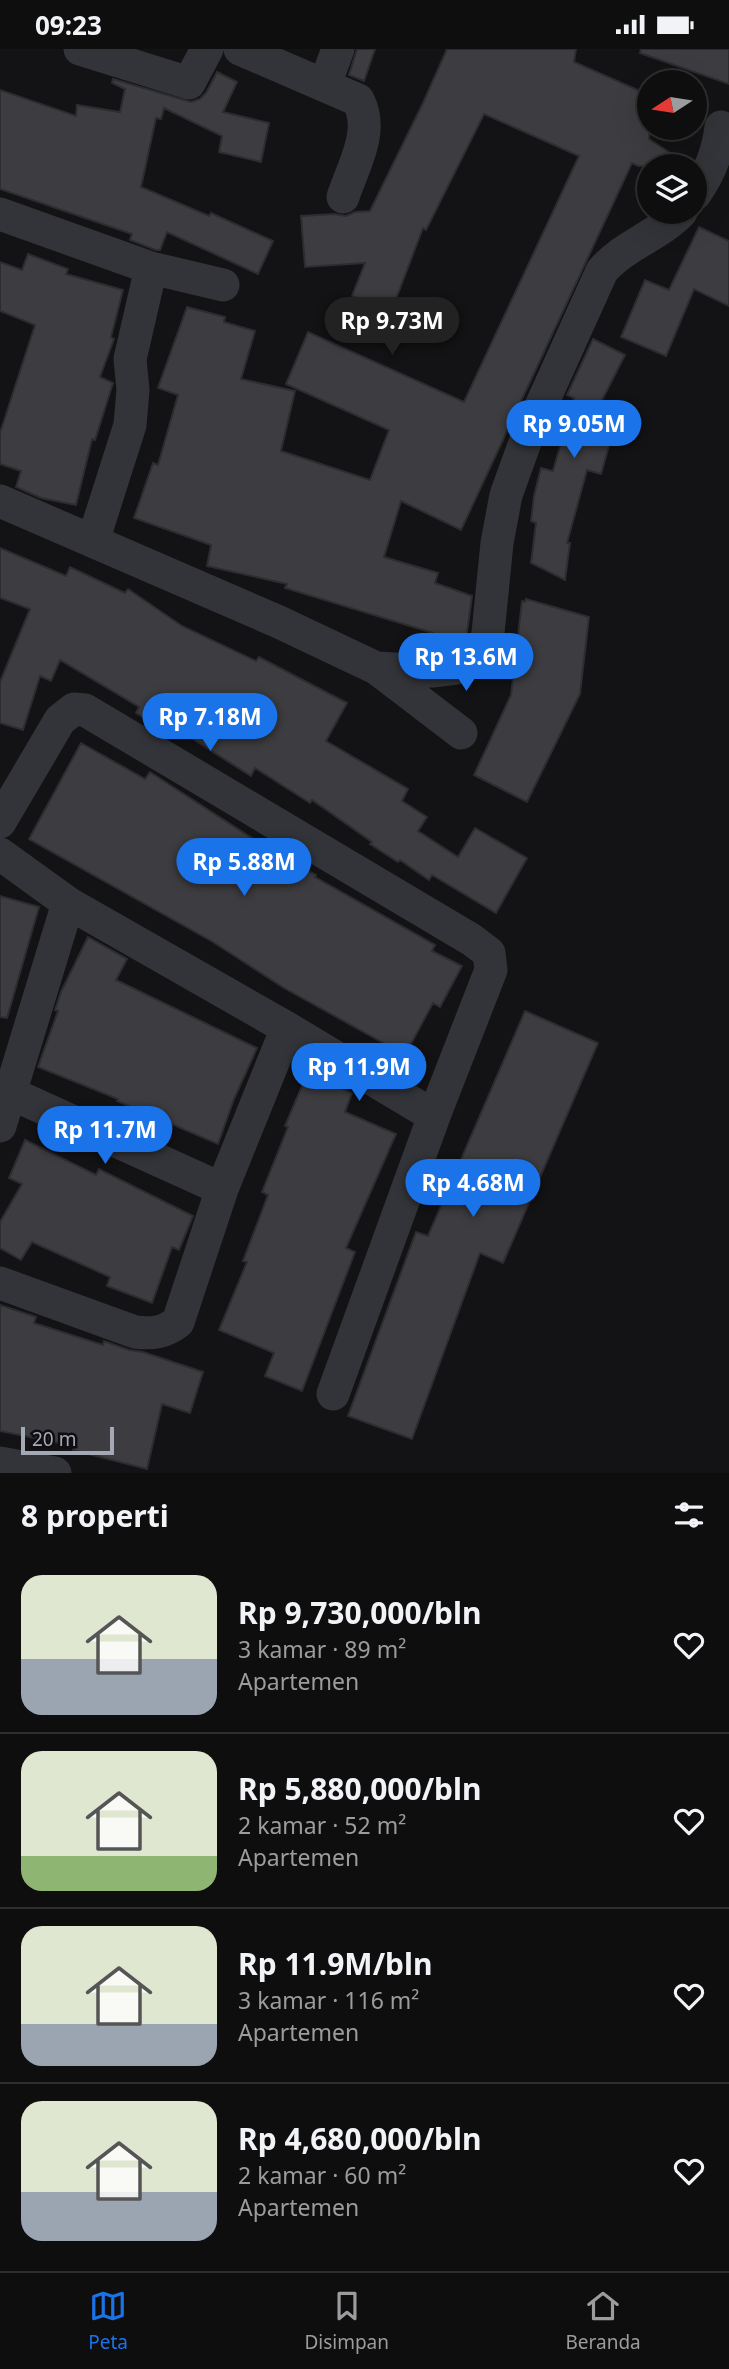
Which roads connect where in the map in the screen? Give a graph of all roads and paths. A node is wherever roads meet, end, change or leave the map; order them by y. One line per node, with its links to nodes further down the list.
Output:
1 (80, 49): 2 (street)
2 (207, 49)
3 (240, 49): 5 (street)
4 (338, 49): 5 (street)
5 (325, 84): 8 (street)
6 (721, 127): 7 (street)
7 (707, 175)
8 (343, 197)
9 (0, 214): 11 (street)
10 (667, 224): 15 (street)
11 (151, 268): 12 (street); 14 (street)
12 (223, 285)
13 (0, 501): 14 (street)
14 (93, 541): 15 (street)
15 (376, 668): 16 (street)
16 (461, 733)
17 (0, 822): 22 (street)
18 (0, 854): 19 (street)
19 (68, 904): 20 (street); 21 (street)
20 (287, 1028): 22 (street); 24 (street)
21 (10, 1093): 23 (street); 24 (street)
22 (434, 1116): 26 (street)
23 (0, 1126)
24 (222, 1189): 25 (street)
25 (0, 1283)
26 (333, 1394)
27 (0, 1463): 28 (street)
28 (55, 1473)

